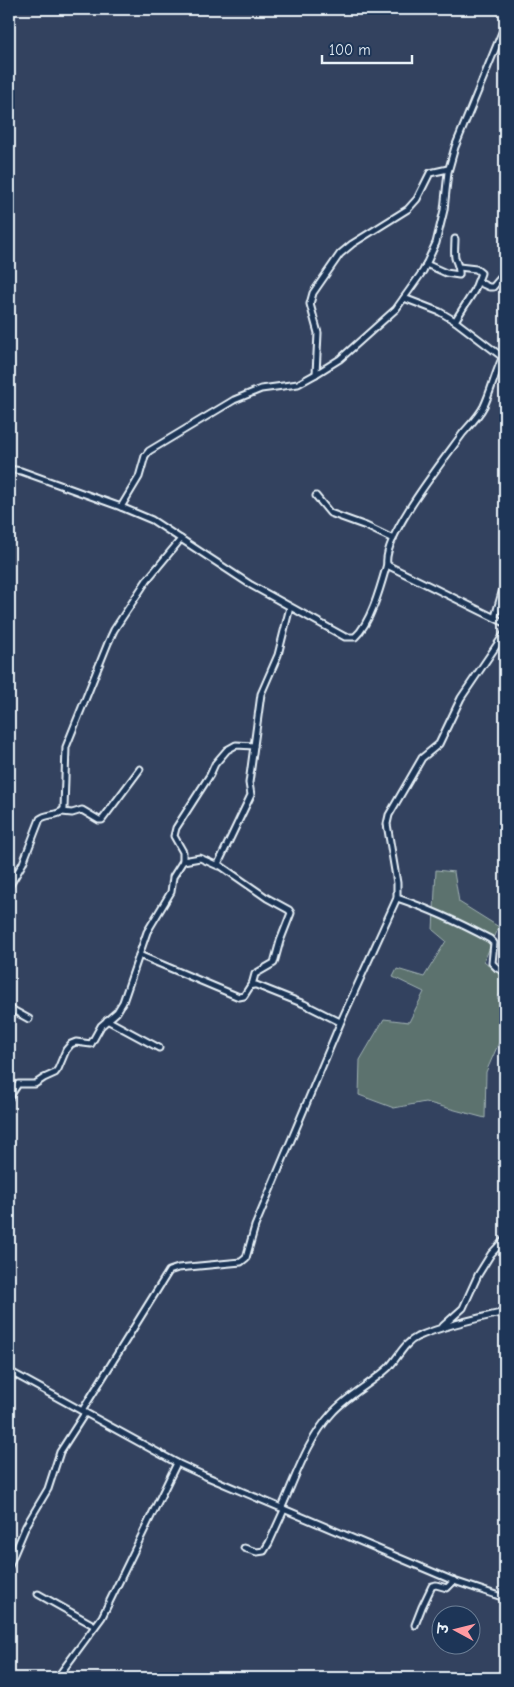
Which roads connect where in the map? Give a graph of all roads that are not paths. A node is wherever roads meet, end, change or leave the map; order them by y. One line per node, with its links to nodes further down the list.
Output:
1 (505, 25): 2 (street)
2 (448, 169): 4 (street); 11 (street)
3 (455, 239): 5 (street)
4 (426, 264): 5 (street); 8 (street)
5 (459, 267): 7 (street)
6 (505, 273): 7 (street)
7 (478, 282): 9 (street)
8 (404, 298): 9 (street); 11 (street)
9 (455, 320): 10 (street)
10 (504, 356): 16 (street)
11 (316, 374): 14 (street)
12 (9, 468): 14 (street)
13 (316, 496): 16 (street)
14 (121, 507): 15 (street)
15 (181, 539): 19 (street); 25 (street)
16 (393, 539): 17 (street)
17 (387, 564): 19 (street); 20 (street)
18 (505, 582): 20 (street)
19 (290, 607): 23 (street)
20 (495, 616): 21 (street)
21 (505, 623)
22 (505, 634): 29 (street)
23 (254, 746): 26 (street); 27 (street)
24 (140, 769): 25 (street)
25 (62, 812): 28 (street)
26 (183, 861): 27 (street); 30 (street)
27 (218, 866): 32 (street)
28 (9, 887)
29 (397, 898): 31 (street); 36 (street)
30 (139, 955): 32 (street); 35 (street)
31 (505, 972)
32 (252, 985): 36 (street)
33 (9, 1008): 34 (street)
34 (29, 1019)
35 (107, 1020): 37 (street); 38 (street)
36 (340, 1022): 43 (street)
37 (159, 1048)
38 (9, 1098)
39 (505, 1239): 41 (street)
40 (505, 1312): 41 (street)
41 (441, 1328): 45 (street)
42 (9, 1372): 43 (street)
43 (83, 1412): 44 (street); 47 (street)
44 (177, 1463): 45 (street); 52 (street)
45 (283, 1508): 46 (street); 48 (street)
46 (244, 1548)
47 (9, 1566)
48 (454, 1581): 50 (street); 51 (street)
49 (38, 1594): 52 (street)
50 (505, 1598)
51 (415, 1625)
52 (95, 1626): 53 (street)
53 (57, 1678)

